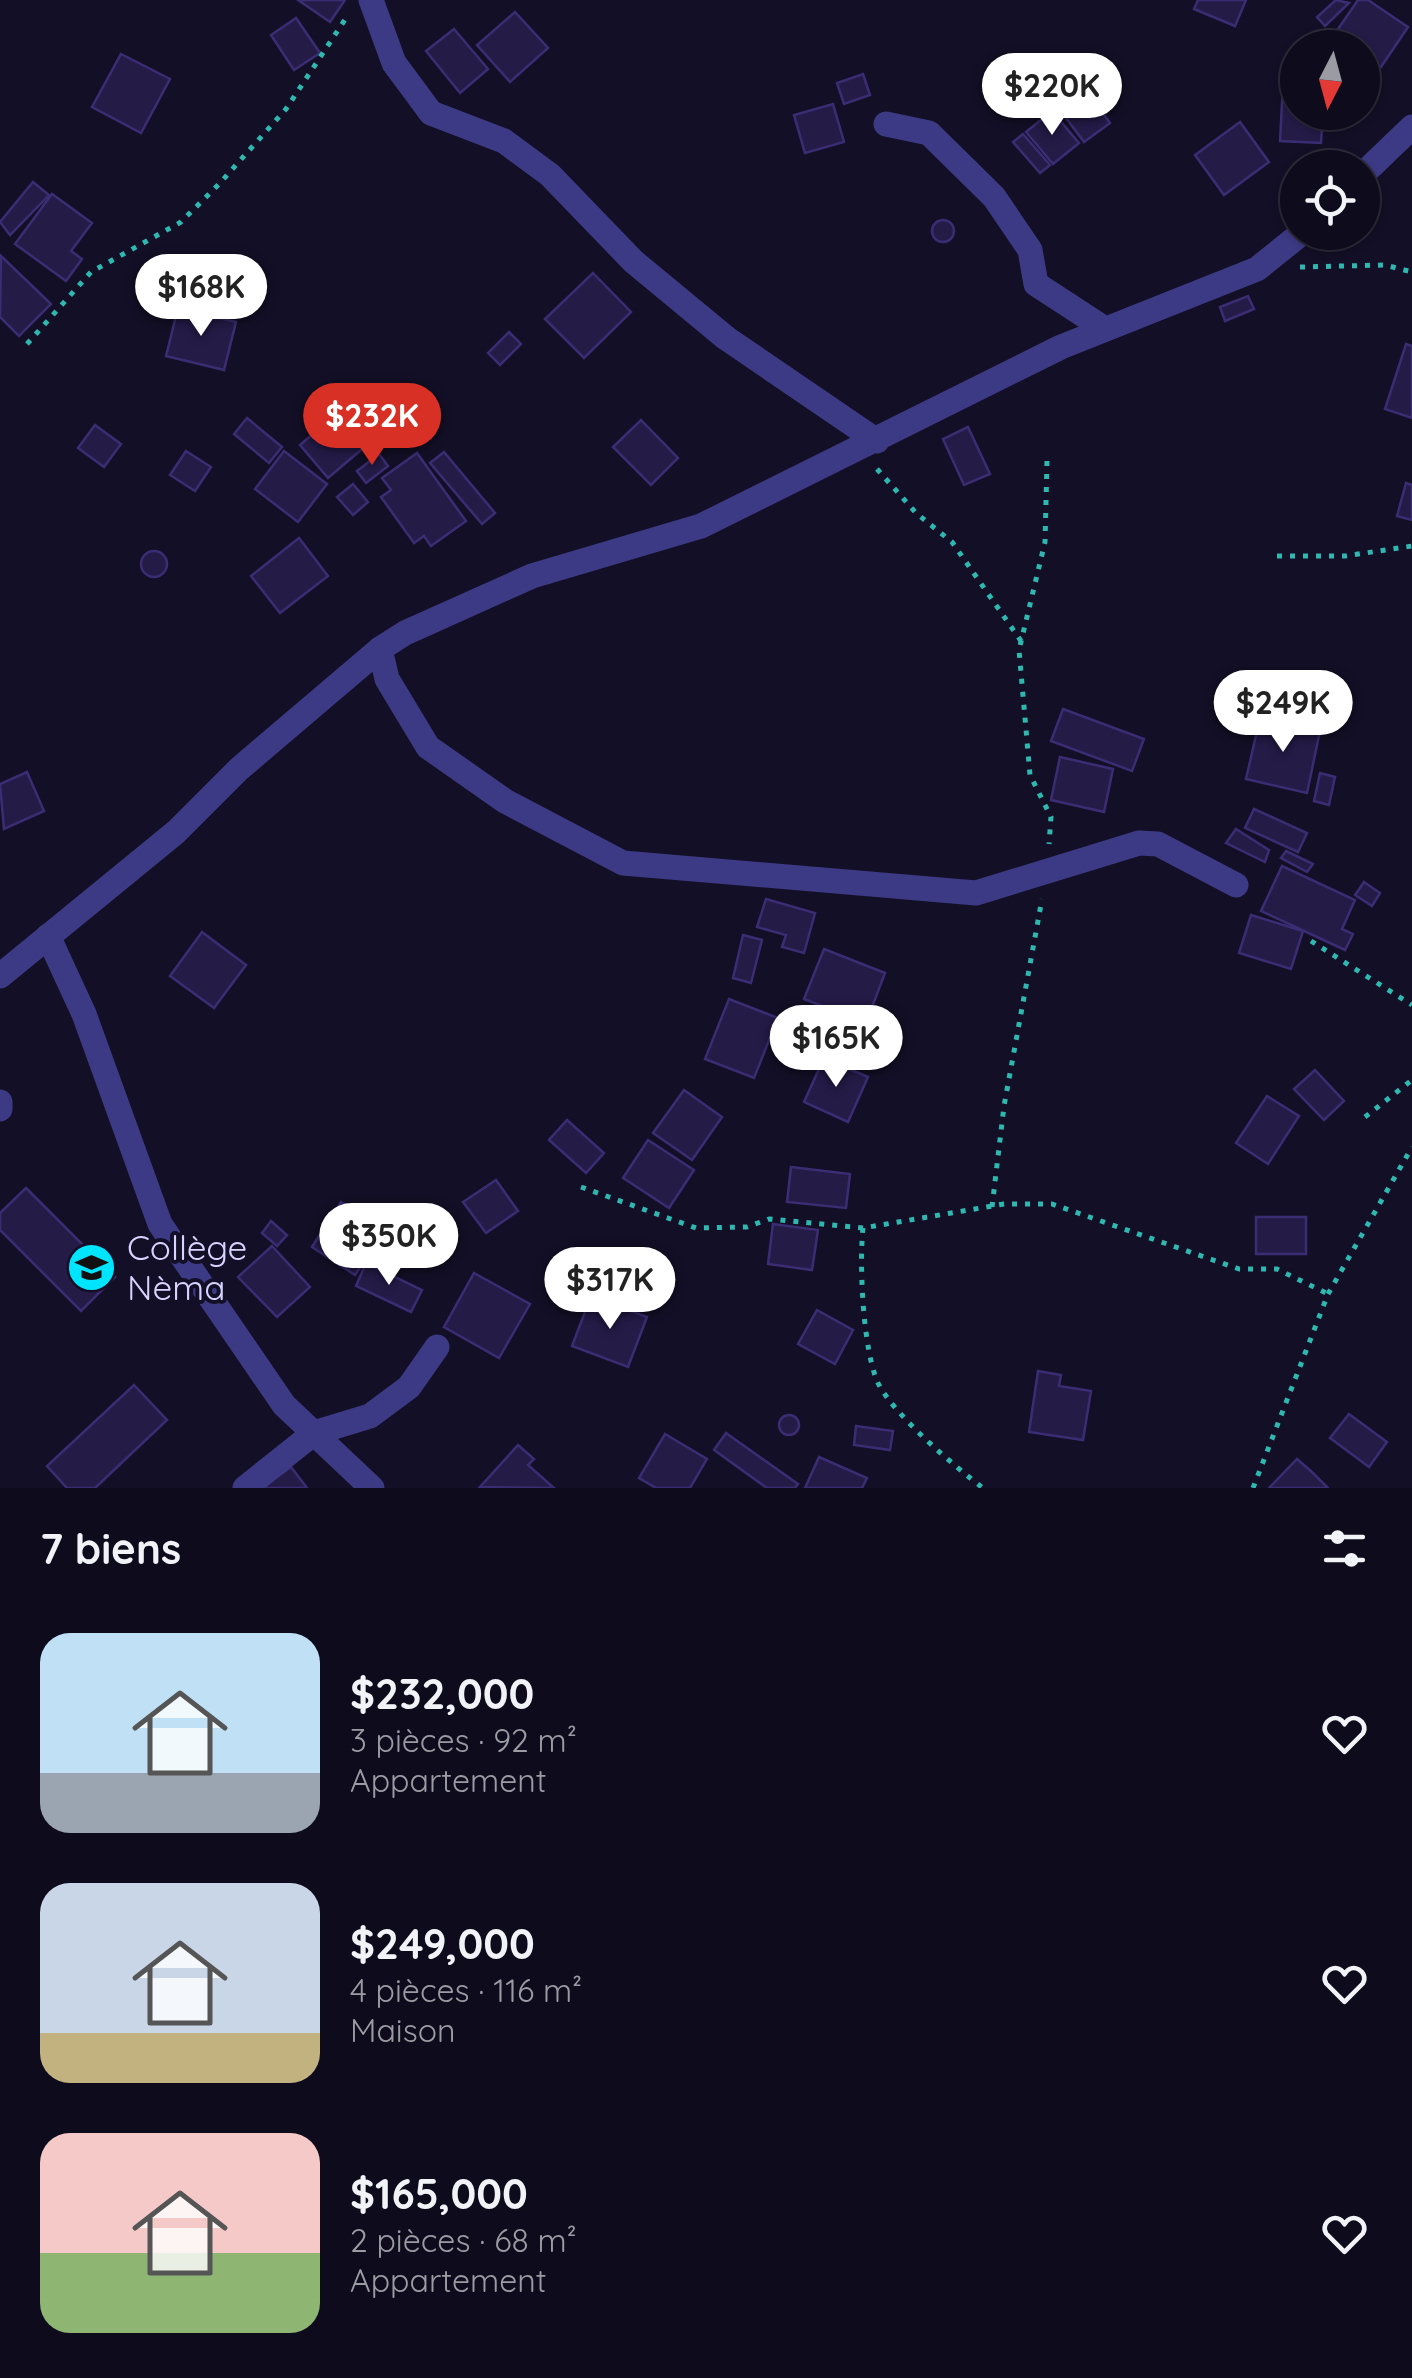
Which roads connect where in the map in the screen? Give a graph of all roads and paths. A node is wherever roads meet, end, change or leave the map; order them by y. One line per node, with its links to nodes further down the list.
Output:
1 (358, 0): 10 (path)
2 (371, 0): 11 (street)
3 (886, 124): 9 (street)
4 (1412, 128): 5 (street)
5 (1380, 158)
6 (1281, 250): 7 (street)
7 (1257, 269): 8 (path); 9 (street)
8 (1412, 272)
9 (1105, 329): 11 (street)
10 (27, 344)
11 (875, 441): 15 (path); 16 (street)
12 (1047, 461): 15 (path)
13 (1412, 546): 14 (path)
14 (1277, 556)
15 (1021, 641): 17 (path)
16 (380, 649): 17 (street); 19 (street)
17 (1045, 874): 18 (street); 27 (path)
18 (1236, 884)
19 (48, 936): 21 (street); 31 (street)
20 (1311, 941): 22 (path)
21 (0, 976)
22 (1412, 1004)
23 (1412, 1080): 24 (path)
24 (1364, 1117)
25 (1412, 1146): 29 (path)
26 (580, 1187): 28 (path)
27 (992, 1207): 28 (path); 29 (path)
28 (863, 1228): 34 (path)
29 (1328, 1294): 35 (path)
30 (437, 1347): 31 (street)
31 (314, 1432): 32 (street); 33 (street)
32 (245, 1488)
33 (372, 1488)
34 (983, 1488)
35 (1253, 1488)

